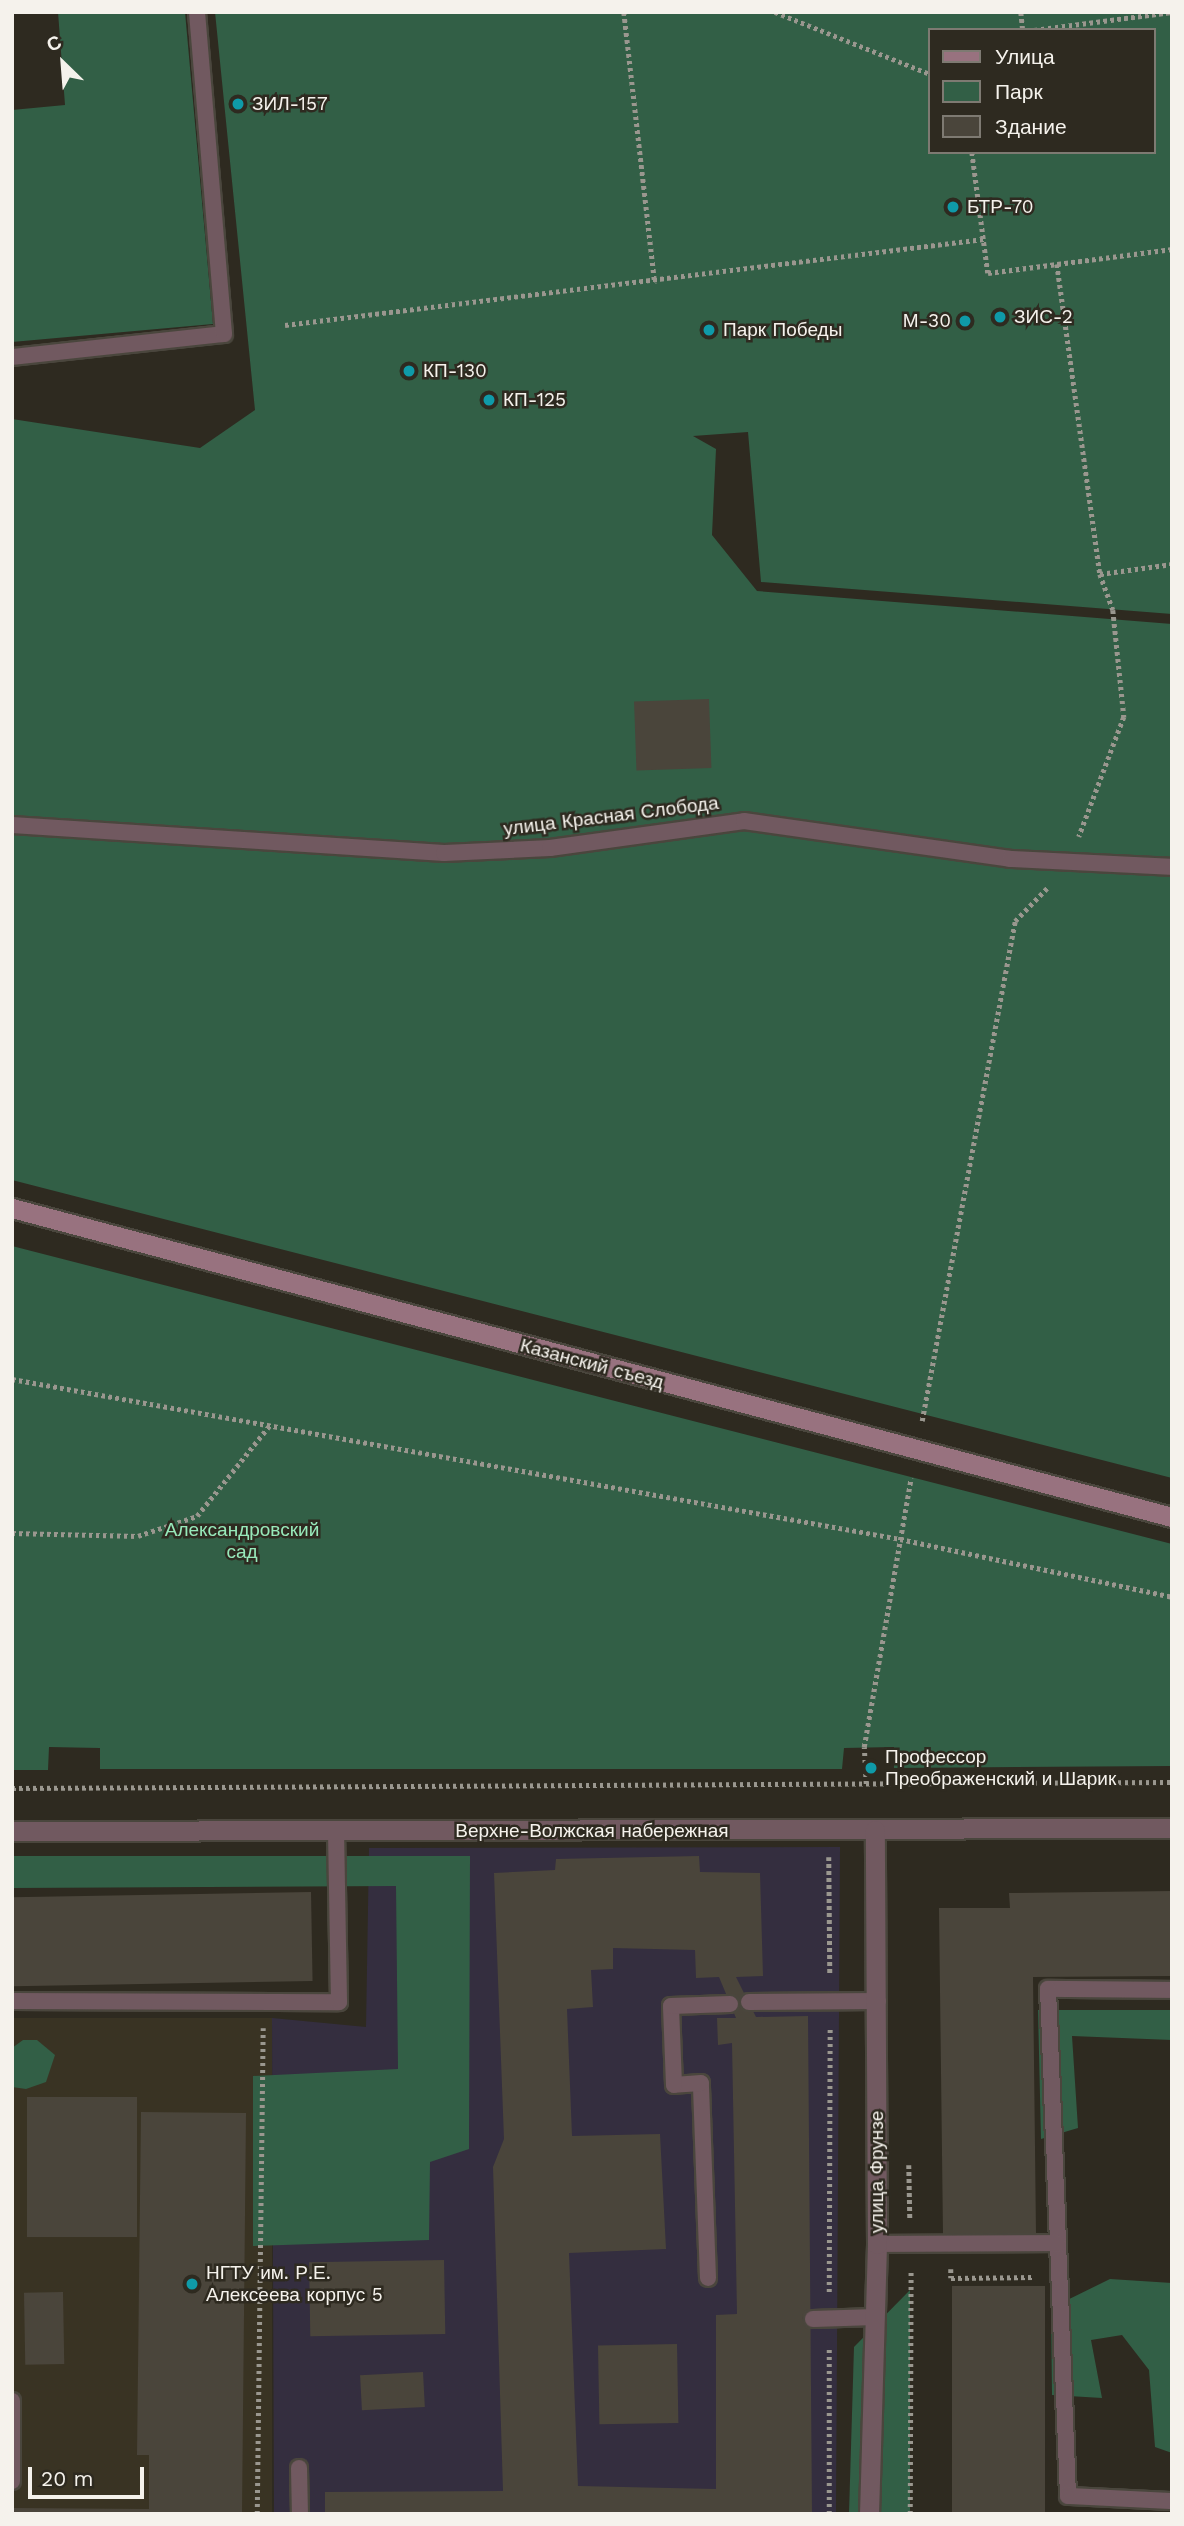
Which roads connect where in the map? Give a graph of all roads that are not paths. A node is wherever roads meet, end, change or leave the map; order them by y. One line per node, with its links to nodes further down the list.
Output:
1 (197, 12): 2 (lane)
2 (12, 357)
3 (12, 825): 4 (lane, улица Красная Слобода)
4 (1172, 867)
5 (12, 1208): 6 (main road, Казанский съезд)
6 (1172, 1517)
7 (1172, 1828): 8 (street, Верхне-Волжская набережная)
8 (876, 1830): 10 (street, Верхне-Волжская набережная); 13 (street, улица Фрунзе)
9 (12, 1831): 10 (street, Верхне-Волжская набережная)
10 (336, 1831): 12 (lane)
11 (1172, 1990): 16 (lane)
12 (12, 2001)
13 (878, 2001): 14 (lane); 17 (street, улица Фрунзе)
14 (749, 2002)
15 (730, 2004): 18 (lane)
16 (1058, 2243): 17 (lane); 24 (lane)
17 (877, 2244): 19 (street, улица Фрунзе)
18 (708, 2278)
19 (875, 2317): 20 (lane); 26 (street, улица Фрунзе)
20 (821, 2318)
21 (12, 2401): 23 (lane)
22 (299, 2468): 25 (lane)
23 (12, 2481)
24 (1172, 2501)
25 (300, 2514)
26 (869, 2514)

